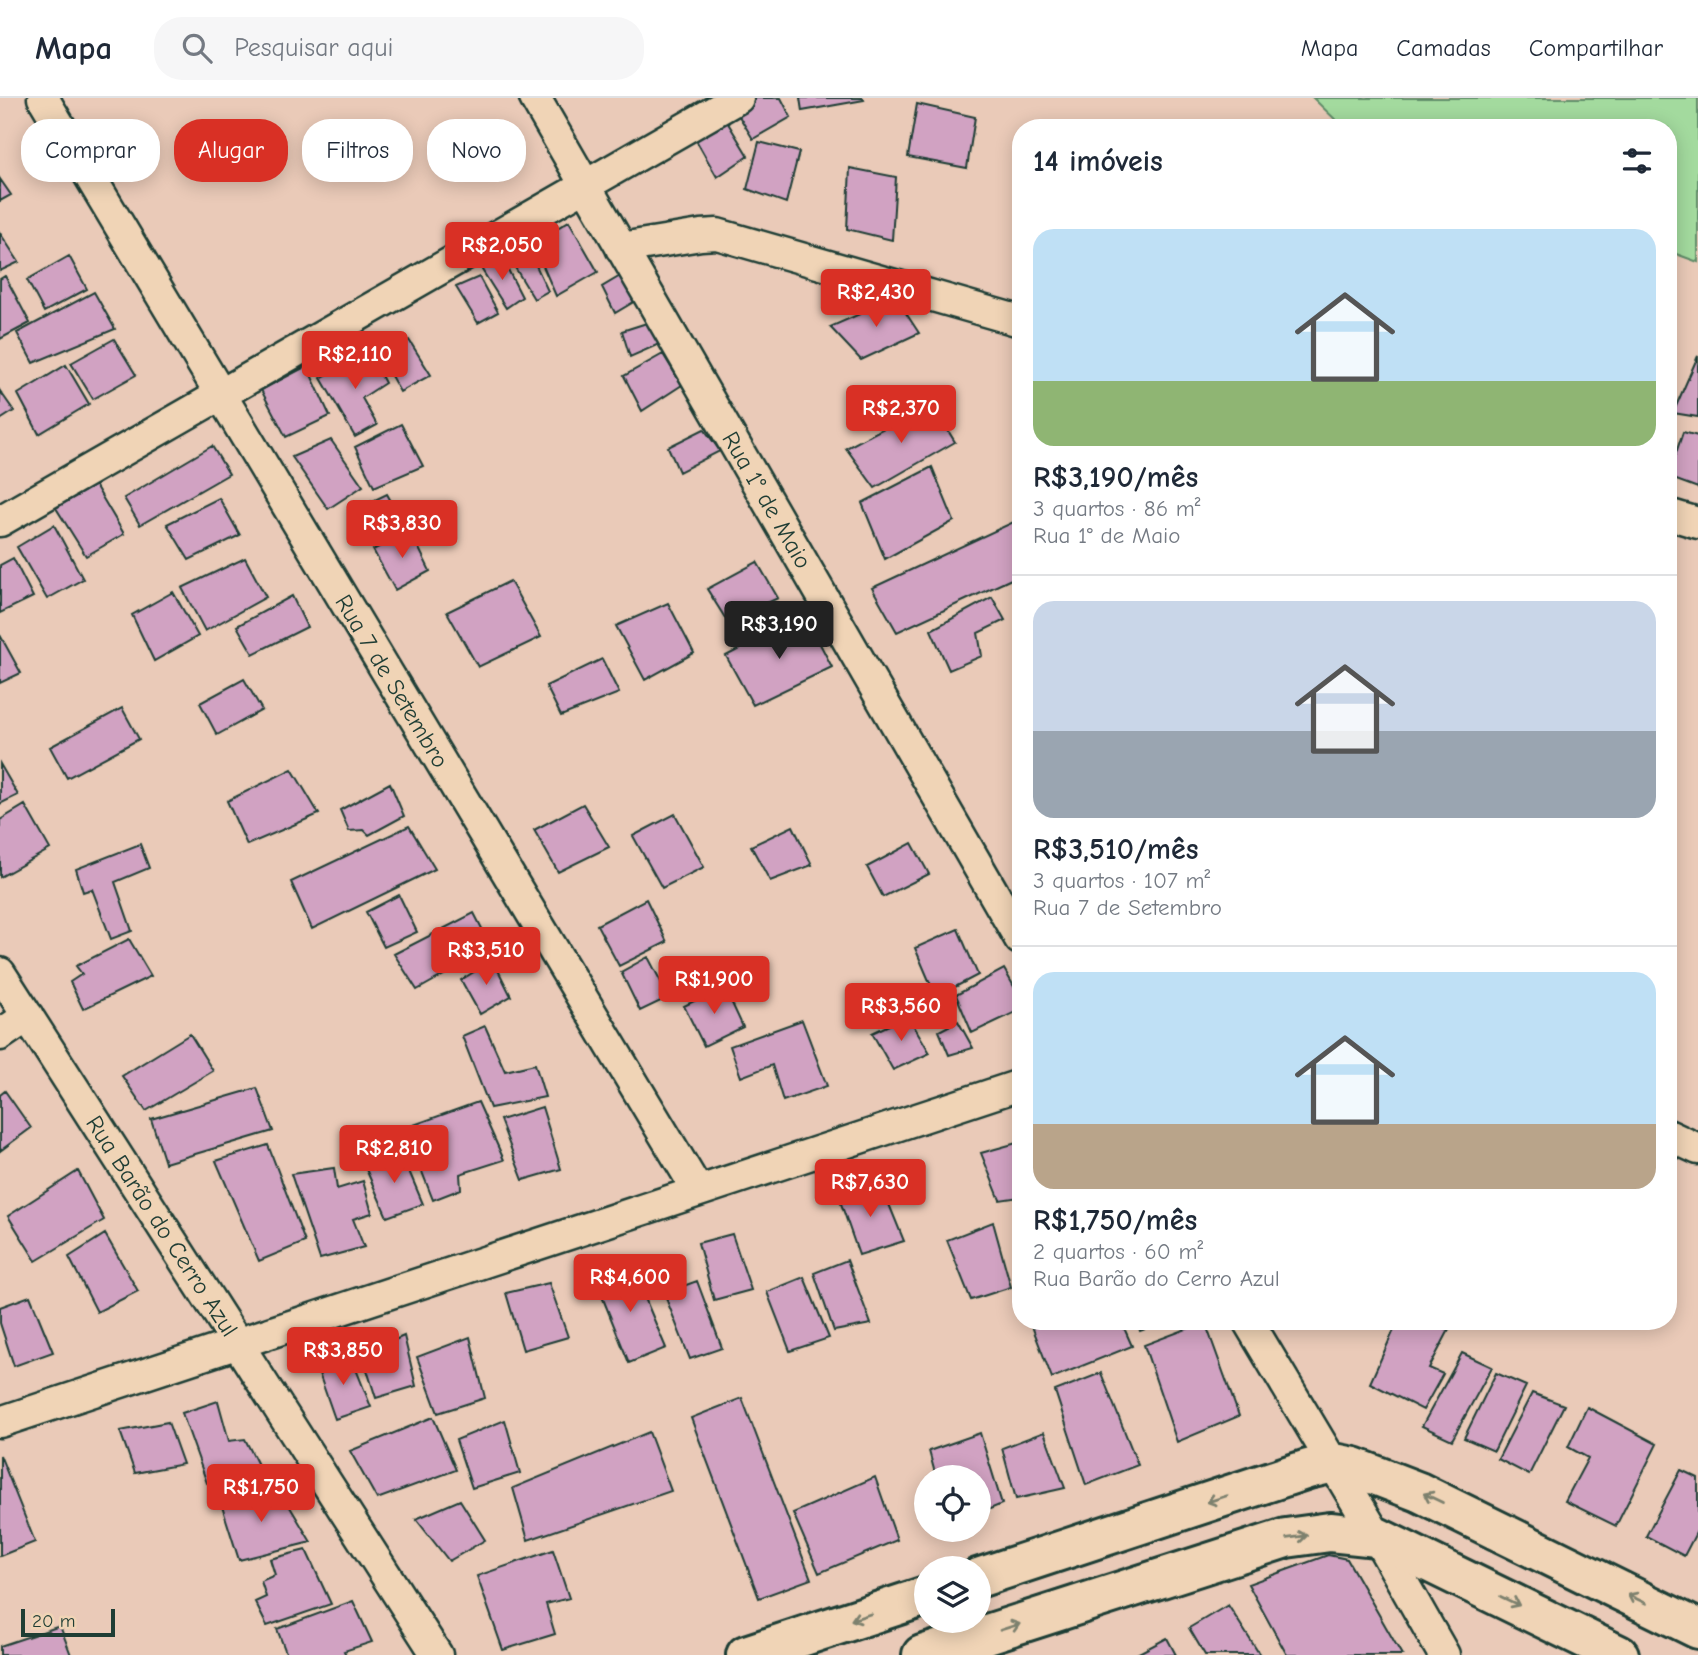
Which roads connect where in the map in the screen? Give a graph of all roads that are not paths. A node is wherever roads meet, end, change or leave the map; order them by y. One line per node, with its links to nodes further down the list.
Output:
1 (43, 98): 7 (street, Rua 7 de Setembro)
2 (535, 98): 4 (street, Rua 1° de Maio)
3 (738, 98): 4 (street)
4 (586, 186): 5 (street, Rua 1° de Maio); 7 (street)
5 (621, 248): 6 (street); 11 (street, Rua 1° de Maio)
6 (1012, 319)
7 (221, 395): 9 (street); 18 (street, Rua 7 de Setembro)
8 (1677, 517): 10 (street)
9 (0, 521)
10 (1698, 523)
11 (1012, 925)
12 (0, 973): 13 (street, Rua Barão do Cerro Azul)
13 (28, 1016): 14 (street); 20 (street, Rua Barão do Cerro Azul)
14 (0, 1035)
15 (1012, 1088): 18 (street)
16 (1677, 1139): 17 (street)
17 (1698, 1149)
18 (698, 1191): 20 (street)
19 (1253, 1330): 22 (street)
20 (237, 1343): 21 (street); 27 (street, Rua Barão do Cerro Azul)
21 (0, 1422)
22 (1334, 1463): 23 (street); 24 (main road, one-way to 24); 26 (main road, one-way to 22)
23 (1377, 1537): 29 (main road, one-way to 23); 30 (street); 31 (main road, one-way to 31)
24 (991, 1574)
25 (914, 1600): 28 (main road, one-way to 28)
26 (1698, 1629)
27 (437, 1655)
28 (746, 1655)
29 (922, 1655)
30 (1444, 1655)
31 (1619, 1655)

